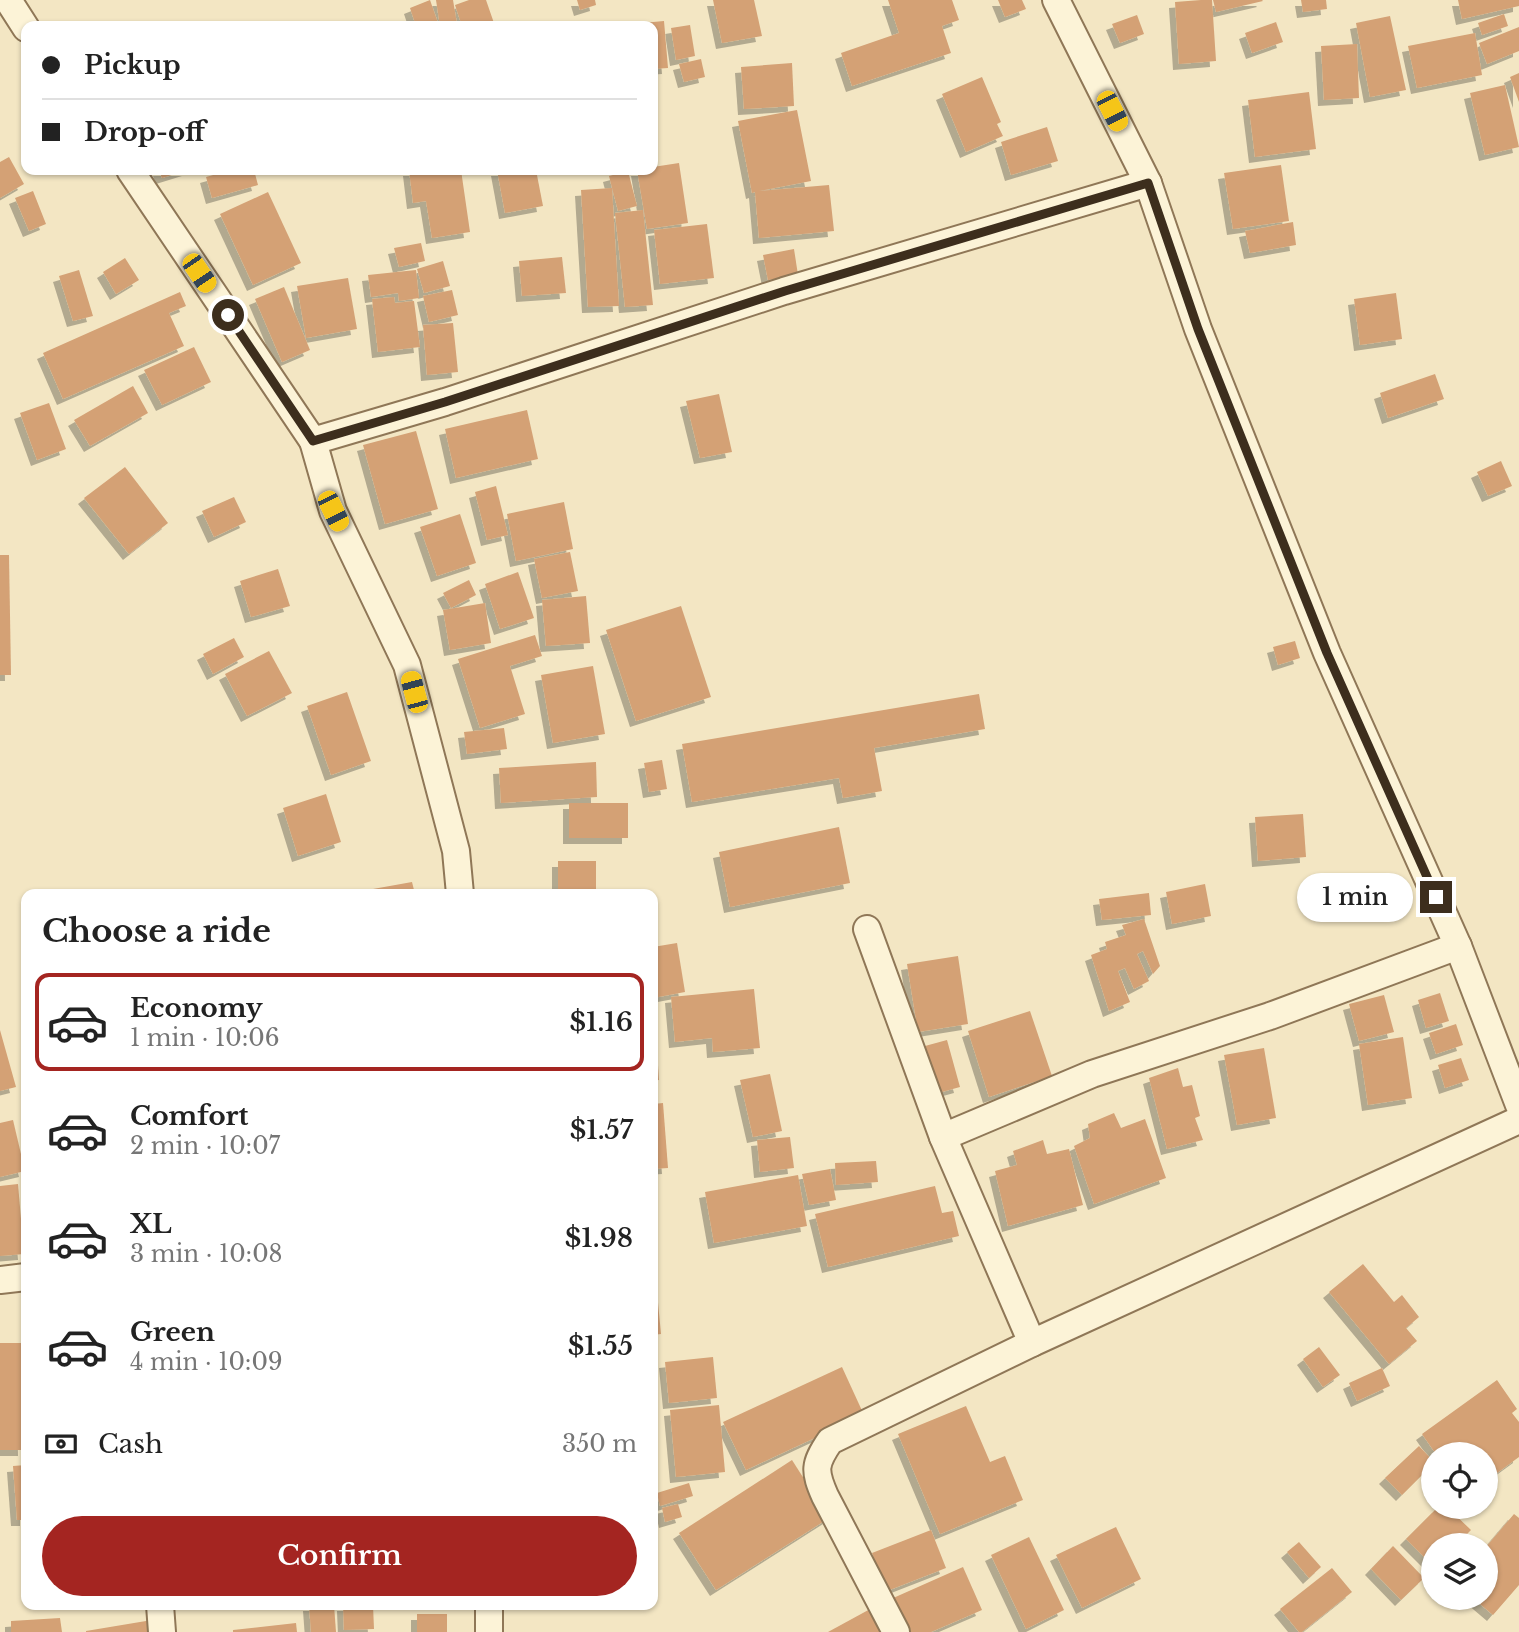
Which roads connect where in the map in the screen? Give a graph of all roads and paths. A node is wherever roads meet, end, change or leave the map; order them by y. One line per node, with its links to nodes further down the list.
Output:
1 (8, 0): 3 (street)
2 (1056, 0): 5 (street)
3 (22, 21)
4 (133, 175): 6 (street)
5 (1148, 183): 6 (street); 9 (street)
6 (313, 441): 7 (street)
7 (460, 889)
8 (867, 929): 12 (street)
9 (1458, 946): 10 (street); 12 (street)
10 (1519, 1105)
11 (1519, 1120): 15 (street)
12 (943, 1137): 15 (street)
13 (21, 1278): 14 (street)
14 (0, 1280)
15 (1032, 1343): 20 (street)
16 (160, 1610): 18 (street)
17 (489, 1610): 19 (street)
18 (162, 1632)
19 (489, 1632)
20 (896, 1632)

